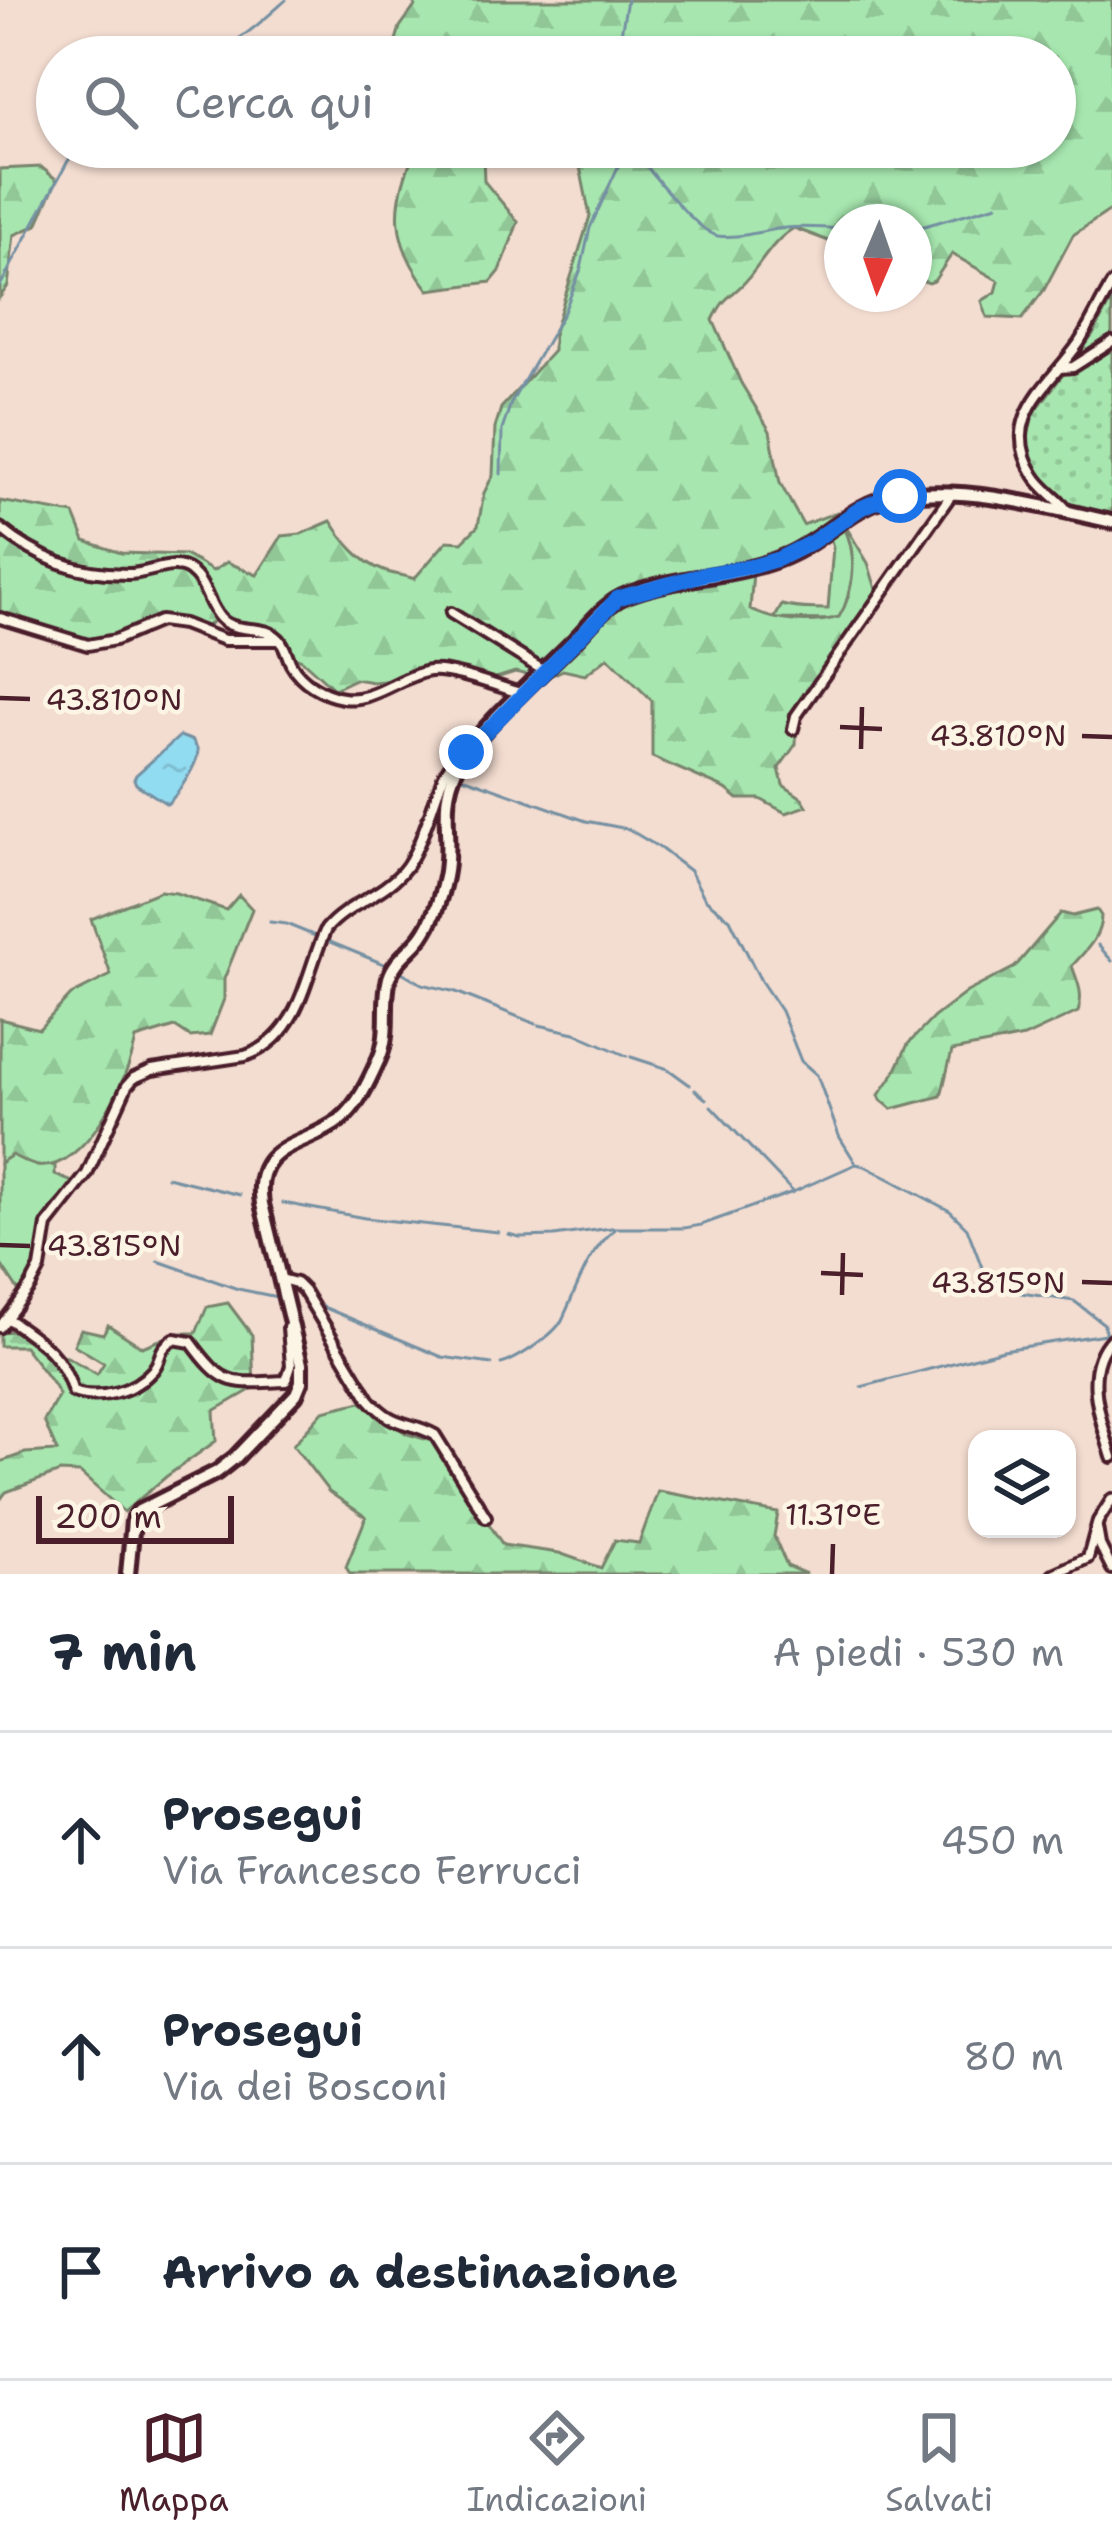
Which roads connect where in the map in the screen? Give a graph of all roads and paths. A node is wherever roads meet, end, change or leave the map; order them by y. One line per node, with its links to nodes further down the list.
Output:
1 (1112, 284): 3 (street)
2 (1112, 342): 3 (street)
3 (1059, 368): 5 (street)
4 (951, 494): 5 (main road); 11 (main road); 13 (street)
5 (1068, 512): 6 (main road)
6 (1112, 522)
7 (0, 528): 10 (street)
8 (451, 613): 11 (street)
9 (0, 618): 10 (street)
10 (280, 640): 12 (street)
11 (544, 671): 12 (main road)
12 (521, 694): 14 (main road)
13 (793, 729)
14 (466, 752): 15 (main road); 17 (street)
15 (281, 1279): 16 (main road); 22 (street)
16 (287, 1303): 17 (street); 25 (main road)
17 (8, 1319): 18 (street)
18 (0, 1327)
19 (1109, 1342): 20 (street)
20 (1112, 1457)
21 (1112, 1499): 23 (street)
22 (487, 1517)
23 (1097, 1526): 24 (street); 26 (street)
24 (1112, 1569)
25 (128, 1574)
26 (1053, 1574)

